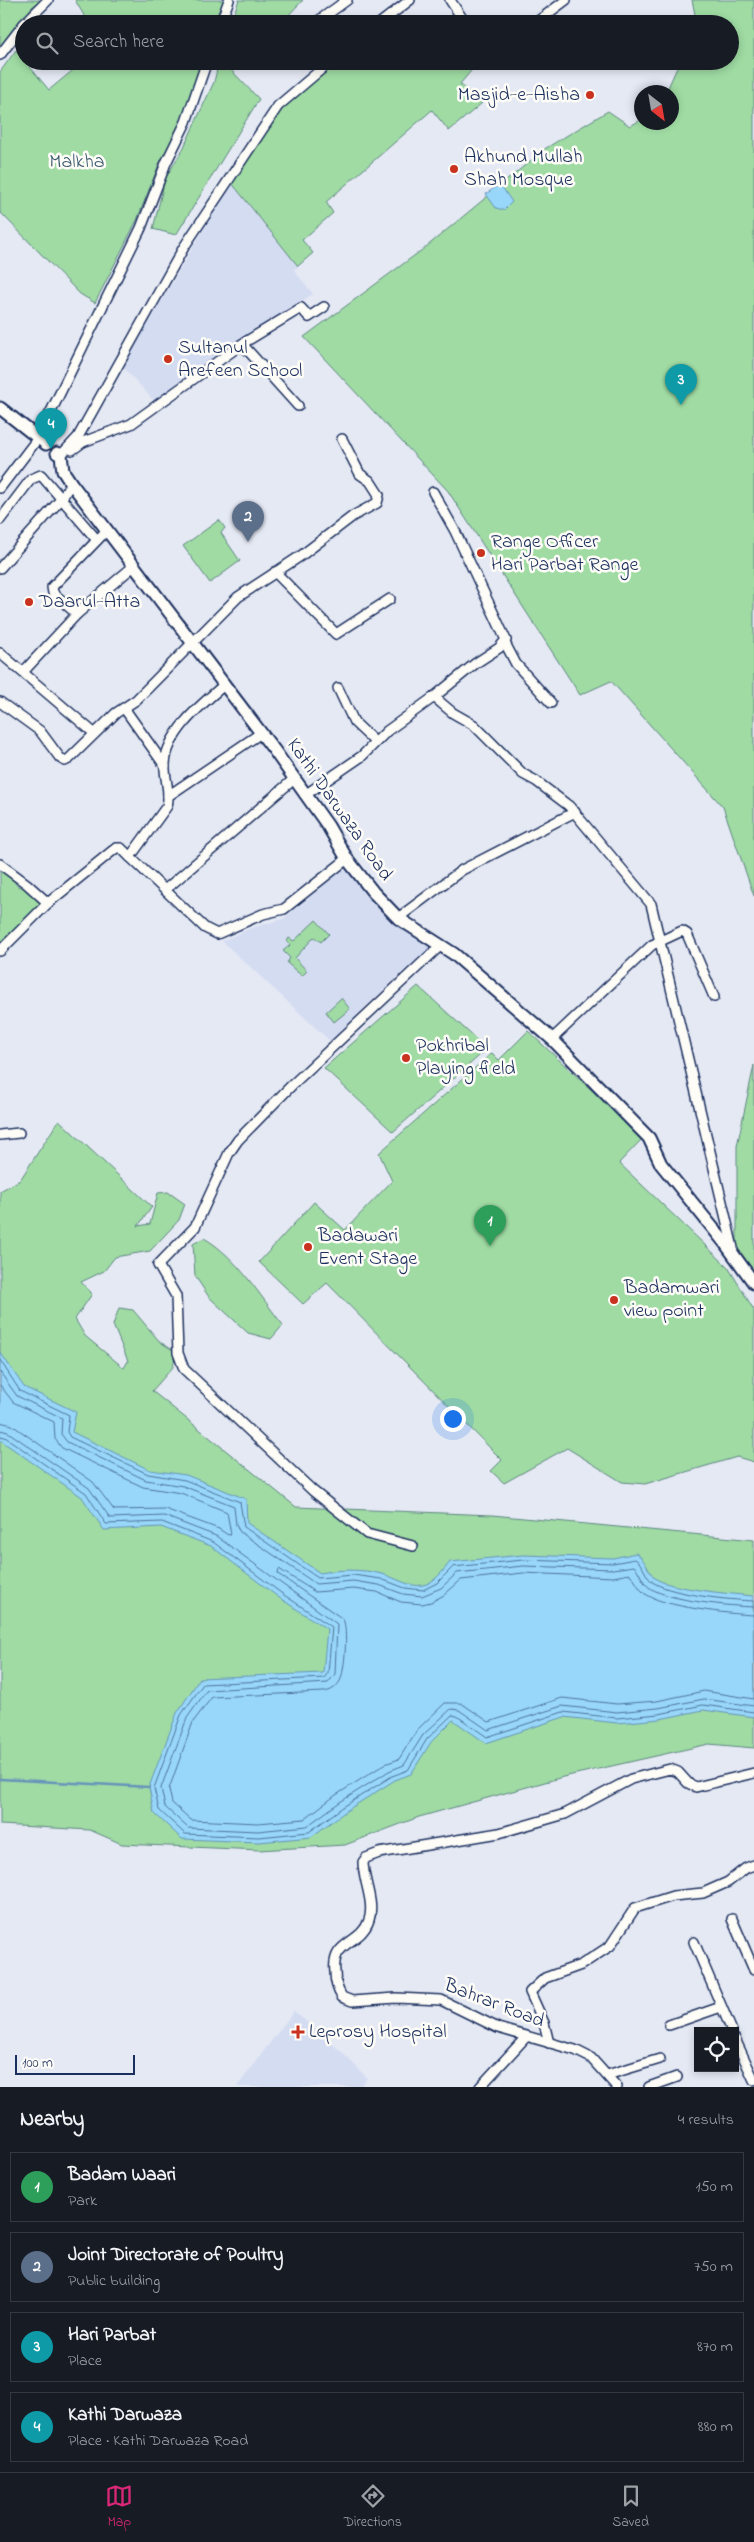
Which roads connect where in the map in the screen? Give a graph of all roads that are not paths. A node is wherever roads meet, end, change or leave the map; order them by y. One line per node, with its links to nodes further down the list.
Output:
1 (48, 0): 7 (street)
2 (229, 0): 8 (street)
3 (347, 0): 9 (street)
4 (410, 0): 10 (street)
5 (450, 0): 11 (street)
6 (566, 0): 12 (street)
7 (33, 15)
8 (223, 15)
9 (326, 15)
10 (391, 15)
11 (460, 15)
12 (546, 15)
13 (15, 36): 14 (street)
14 (0, 55)
15 (204, 70): 22 (street)
16 (320, 70): 23 (street)
17 (324, 306): 18 (street)
18 (242, 344): 19 (street); 23 (street)
19 (298, 406)
20 (0, 408): 22 (street)
21 (342, 439): 33 (street)
22 (42, 441): 25 (street)
23 (60, 456): 24 (street, Kathi Darwaza Road)
24 (71, 484): 27 (street); 29 (street, Kathi Darwaza Road)
25 (0, 488)
26 (433, 492): 37 (street)
27 (62, 498): 28 (street); 30 (street); 32 (street)
28 (0, 520)
29 (107, 530): 30 (street); 31 (street, Kathi Darwaza Road)
30 (97, 540): 35 (street)
31 (135, 565): 35 (street); 36 (street, Kathi Darwaza Road)
32 (0, 568)
33 (275, 572): 34 (street); 36 (street)
34 (390, 599)
35 (77, 614): 39 (street)
36 (194, 643): 40 (street, Kathi Darwaza Road); 45 (street)
37 (505, 643): 42 (street); 44 (street)
38 (0, 653): 39 (street)
39 (24, 671): 46 (street)
40 (224, 684): 47 (street, Kathi Darwaza Road); 49 (street)
41 (338, 688): 48 (street)
42 (434, 697): 48 (street); 53 (street)
43 (0, 702): 46 (street)
44 (551, 703)
45 (124, 708): 46 (street); 49 (street)
46 (94, 733)
47 (261, 733): 50 (street, Kathi Darwaza Road); 52 (street)
48 (374, 742): 51 (street)
49 (165, 766): 52 (street)
50 (294, 778): 51 (street, Kathi Darwaza Road); 57 (street)
51 (305, 795): 55 (street, Kathi Darwaza Road)
52 (168, 796): 54 (street)
53 (575, 812): 59 (street); 60 (street)
54 (130, 856): 57 (street); 58 (street)
55 (347, 859): 57 (street); 59 (street, Kathi Darwaza Road)
56 (0, 864): 58 (street)
57 (166, 889)
58 (48, 904): 62 (street)
59 (398, 918): 61 (street, Kathi Darwaza Road)
60 (660, 941): 63 (street); 64 (street); 67 (street)
61 (440, 946): 64 (street, Kathi Darwaza Road); 69 (street)
62 (0, 951)
63 (714, 998)
64 (552, 1039): 68 (street, Kathi Darwaza Road)
65 (19, 1133): 66 (street)
66 (0, 1135)
67 (733, 1248)
68 (754, 1283)
69 (413, 1546)
70 (754, 1773): 78 (street, Bahrar Road)
71 (754, 1865): 79 (street)
72 (732, 1919): 74 (street)
73 (694, 1942): 75 (street)
74 (754, 1970)
75 (721, 2007): 76 (street); 77 (street)
76 (669, 2025)
77 (730, 2027)
78 (526, 2037): 79 (street, Bahrar Road); 85 (street)
79 (549, 2043): 82 (street, Bahrar Road)
80 (739, 2048): 84 (street)
81 (660, 2060): 82 (street)
82 (607, 2075): 86 (street, Bahrar Road)
83 (677, 2077): 87 (street)
84 (754, 2080)
85 (480, 2087)
86 (616, 2087)
87 (649, 2087)

